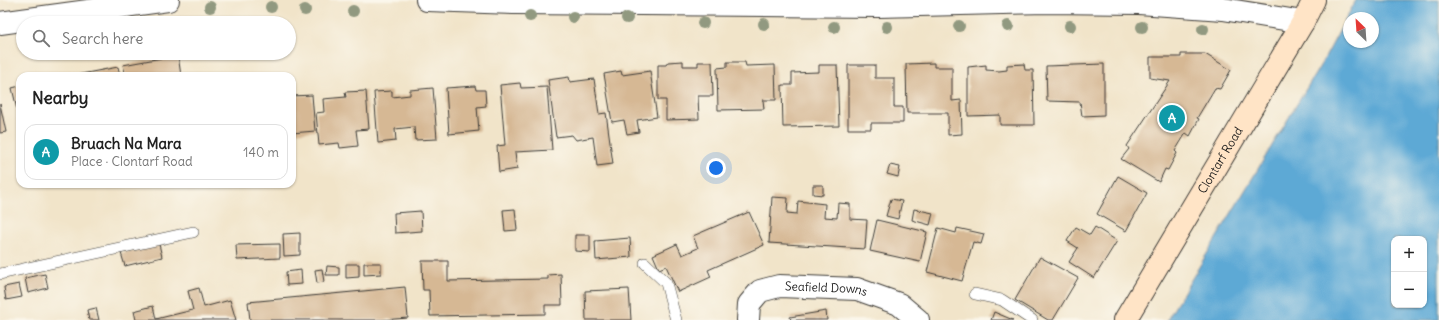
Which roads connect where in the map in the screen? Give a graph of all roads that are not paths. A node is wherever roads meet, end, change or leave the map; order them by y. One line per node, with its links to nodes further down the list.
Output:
1 (168, 0): 6 (street)
2 (427, 0): 4 (street)
3 (1314, 0): 8 (main road, Clontarf Road)
4 (514, 1): 5 (street)
5 (878, 3): 8 (street)
6 (51, 16)
7 (16, 21): 9 (street)
8 (1303, 22): 18 (main road, Clontarf Road)
9 (0, 23)
10 (193, 232): 12 (lane)
11 (645, 263): 14 (lane)
12 (0, 274)
13 (975, 294): 17 (lane)
14 (676, 320)
15 (748, 320): 16 (street, Seafield Downs)
16 (918, 320)
17 (1032, 320)
18 (1125, 320)

